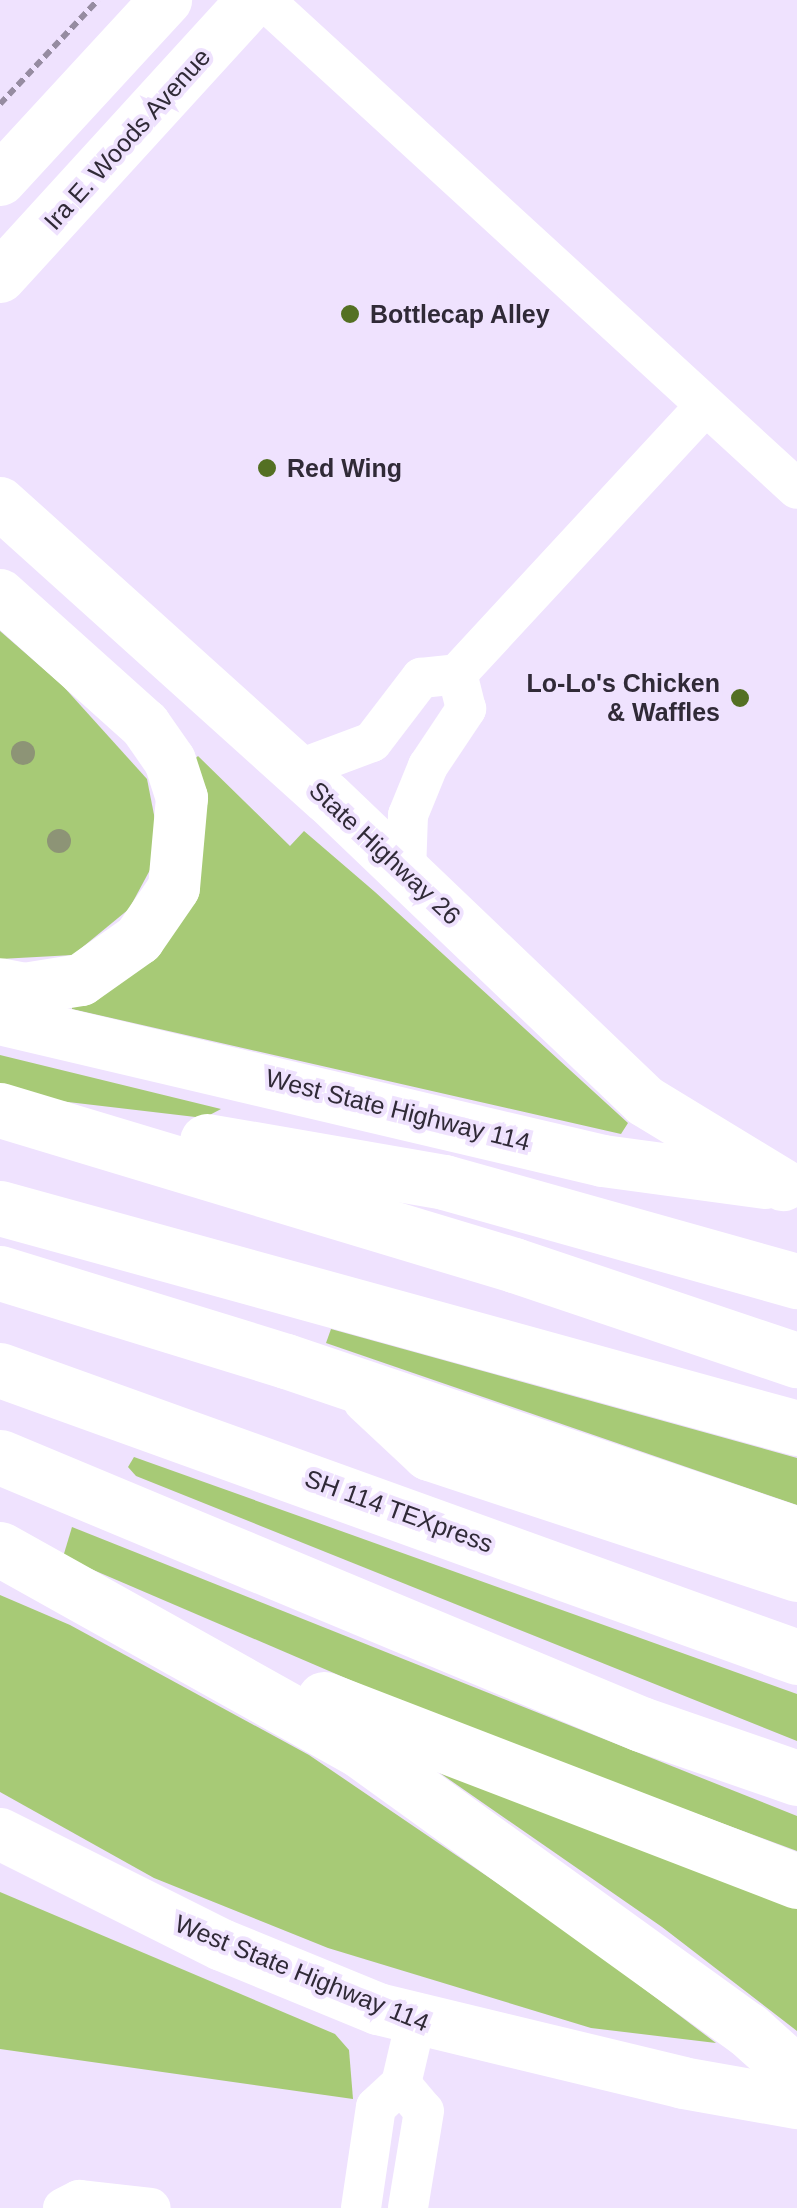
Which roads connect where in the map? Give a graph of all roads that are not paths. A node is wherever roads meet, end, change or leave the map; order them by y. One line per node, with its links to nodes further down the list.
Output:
1 (166, 0): 4 (main road)
2 (253, 0): 5 (main road, Ira E. Woods Avenue)
3 (264, 0): 7 (lane)
4 (0, 180)
5 (16, 260): 6 (main road, Ira E. Woods Avenue)
6 (0, 313)
7 (704, 406): 9 (lane); 12 (lane)
8 (0, 470): 10 (main road, State Highway 26)
9 (797, 489)
10 (19, 519): 13 (main road, State Highway 26)
11 (0, 595): 15 (main road)
12 (458, 674): 13 (lane); 14 (lane)
13 (297, 770): 14 (main road, State Highway 26)
14 (406, 872): 19 (main road, State Highway 26)
15 (0, 984)
16 (0, 1020): 19 (main road, West State Highway 114)
17 (0, 1110): 23 (highway)
18 (0, 1122): 22 (highway)
19 (790, 1188)
20 (0, 1208): 26 (highway)
21 (0, 1273): 25 (highway)
22 (797, 1281)
23 (797, 1360)
24 (0, 1370): 32 (highway, SH 114 TEXpress)
25 (356, 1384): 28 (highway); 31 (highway)
26 (797, 1428)
27 (0, 1457): 33 (highway)
28 (797, 1534)
29 (0, 1549): 39 (highway)
30 (0, 1572): 36 (highway)
31 (797, 1574)
32 (797, 1658)
33 (797, 1778)
34 (0, 1834): 37 (main road, West State Highway 114)
35 (0, 1875): 37 (main road)
36 (797, 1881)
37 (90, 1884): 38 (main road, West State Highway 114)
38 (416, 2020): 40 (lane); 41 (main road, West State Highway 114)
39 (797, 2074)
40 (401, 2084): 44 (lane); 45 (lane)
41 (797, 2103)
42 (64, 2208): 43 (lane)
43 (151, 2208)
44 (361, 2208)
45 (408, 2208)

